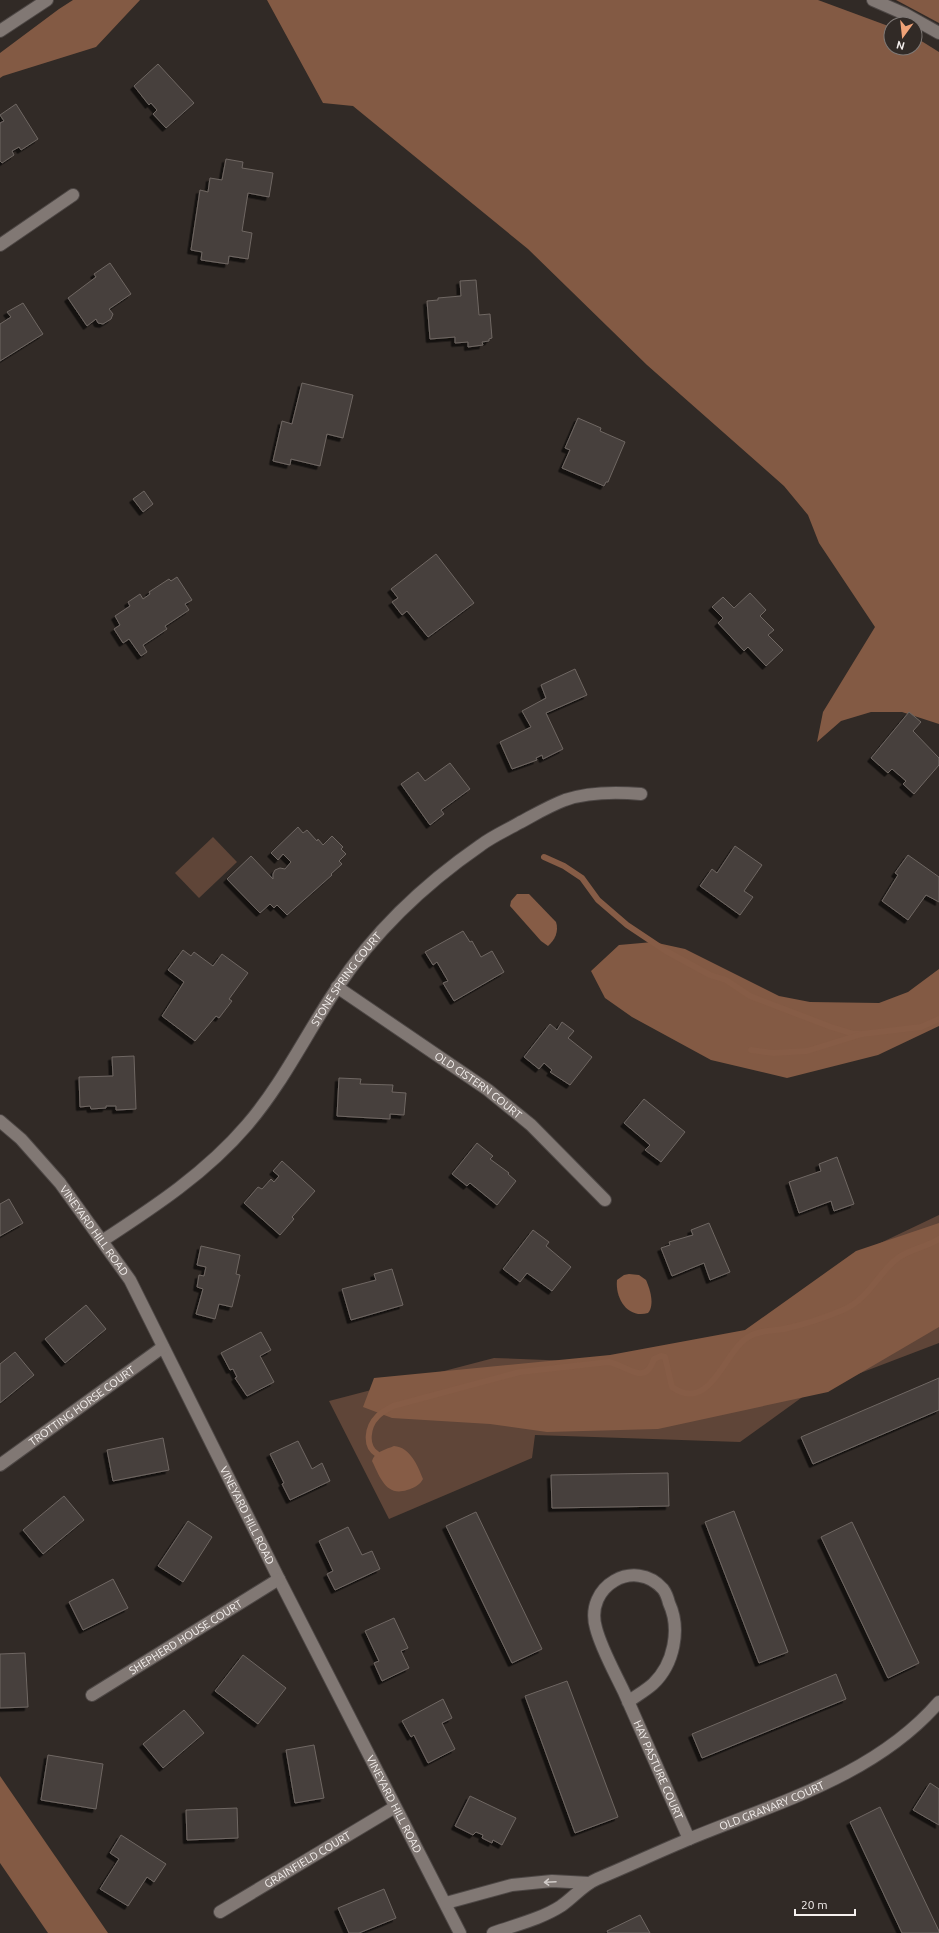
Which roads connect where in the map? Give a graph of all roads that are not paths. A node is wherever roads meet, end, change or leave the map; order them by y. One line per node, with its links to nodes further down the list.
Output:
1 (47, 0): 3 (street)
2 (873, 0): 4 (street)
3 (0, 31)
4 (939, 33)
5 (73, 195): 6 (street)
6 (0, 245)
7 (641, 794): 8 (street, STONE SPRING COURT)
8 (337, 987): 10 (street, OLD CISTERN COURT); 11 (street, STONE SPRING COURT)
9 (0, 1121): 11 (street, VINEYARD HILL ROAD)
10 (605, 1200)
11 (102, 1241): 12 (street, VINEYARD HILL ROAD)
12 (163, 1347): 13 (street, TROTTING HORSE COURT); 14 (street, VINEYARD HILL ROAD)
13 (0, 1464)
14 (279, 1579): 15 (street, SHEPHERD HOUSE COURT); 18 (street, VINEYARD HILL ROAD)
15 (92, 1695)
16 (628, 1702): 16 (street, HAY PASTURE COURT); 19 (street, HAY PASTURE COURT)
17 (939, 1702): 19 (street, OLD GRANARY COURT)
18 (395, 1807): 21 (street, VINEYARD HILL ROAD); 22 (street, GRAINFIELD COURT)
19 (689, 1839): 20 (street, OLD GRANARY COURT)
20 (589, 1883): 21 (street, OLD GRANARY COURT, one-way to 21); 24 (street, OLD GRANARY COURT)
21 (446, 1903): 23 (street, VINEYARD HILL ROAD)
22 (220, 1912)
23 (460, 1933)
24 (493, 1933)

